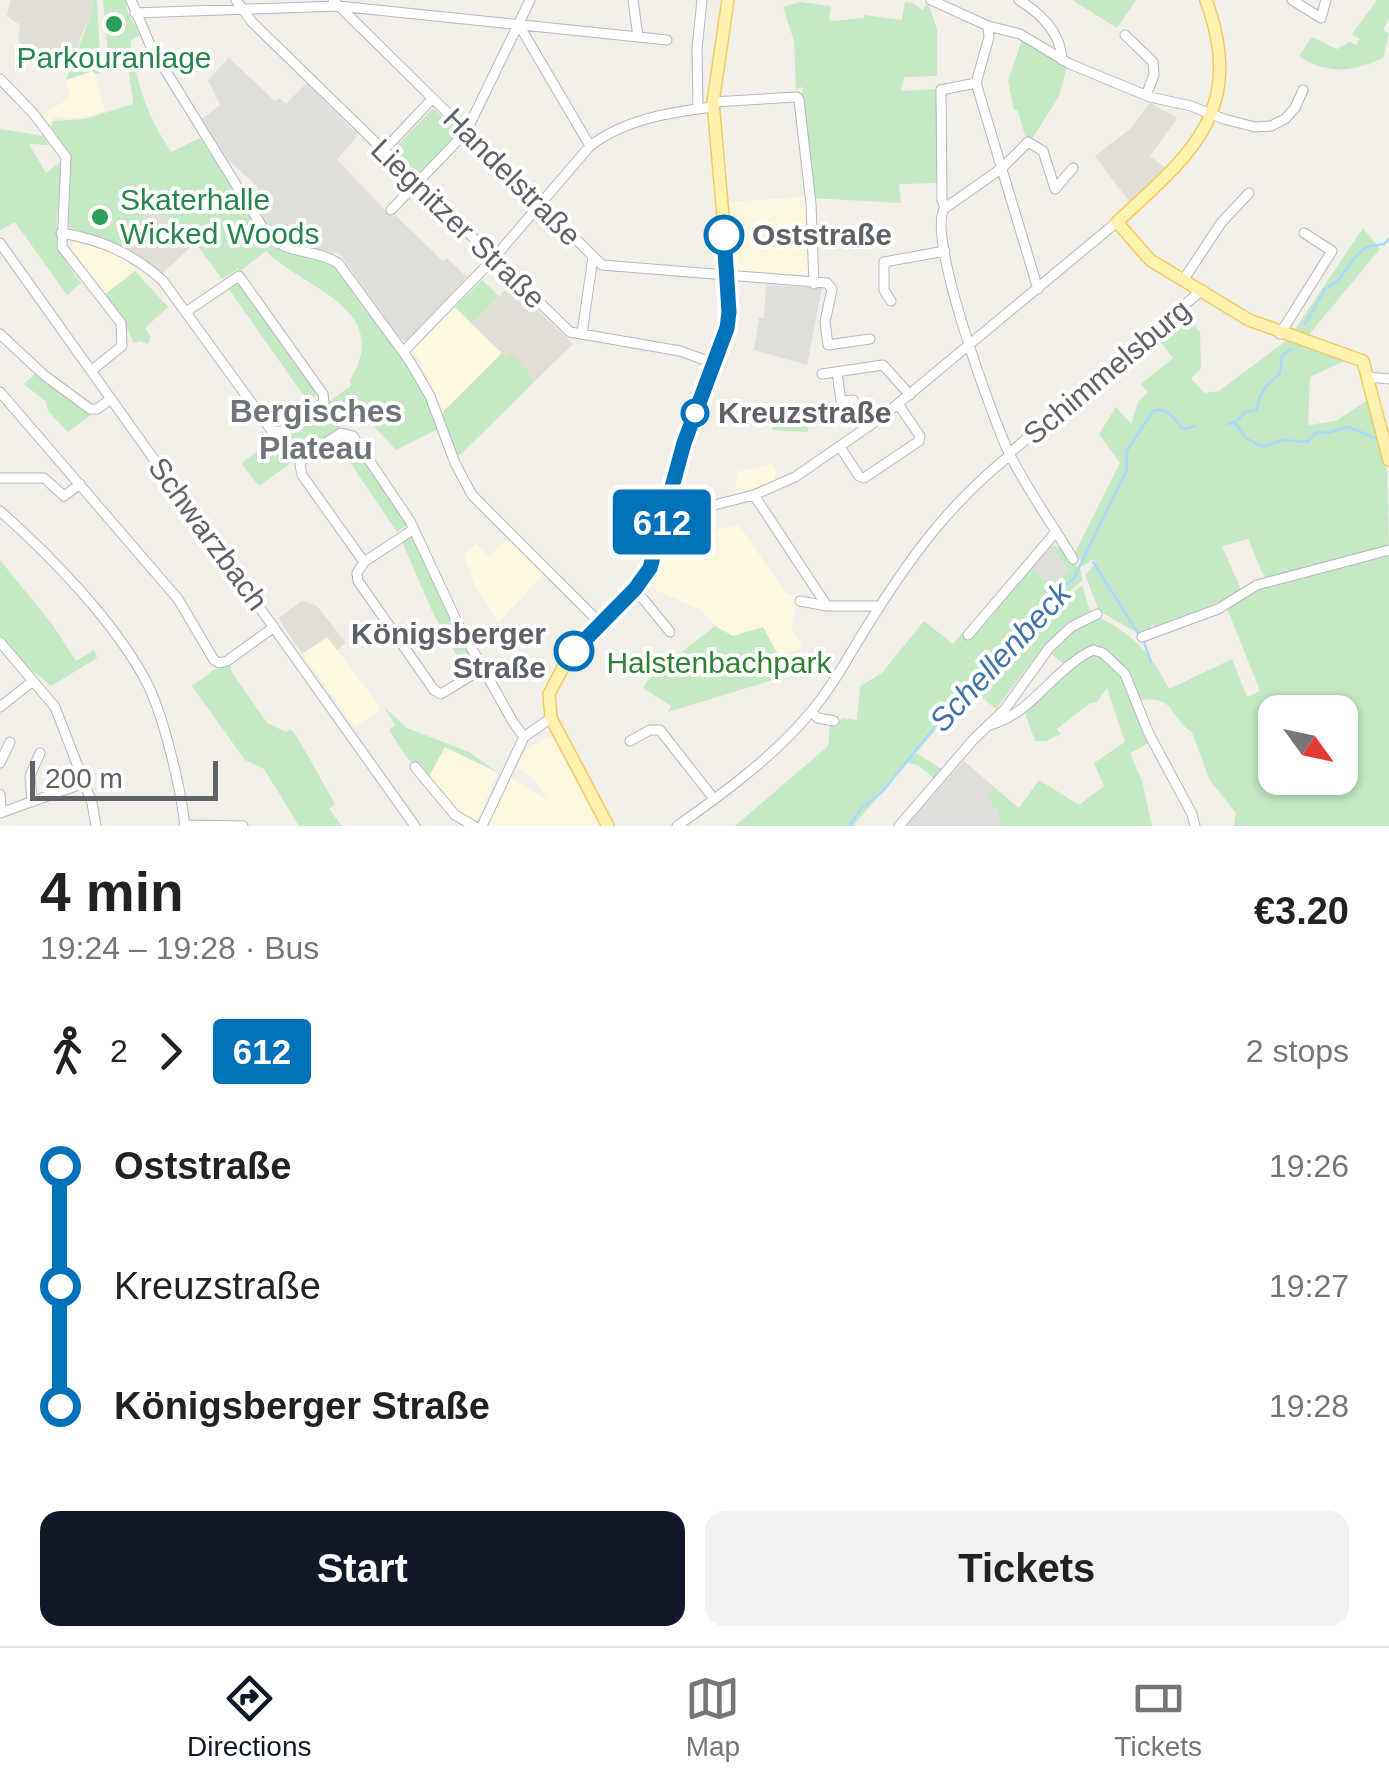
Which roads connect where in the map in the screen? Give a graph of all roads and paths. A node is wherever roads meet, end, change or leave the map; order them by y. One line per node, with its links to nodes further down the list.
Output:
1 (131, 0): 14 (street)
2 (236, 0): 13 (street, Liegnitzer Straße)
3 (530, 0): 15 (street)
4 (633, 0): 17 (street)
5 (702, 0): 27 (street)
6 (728, 0): 26 (main road)
7 (931, 0): 16 (street)
8 (1019, 0): 20 (street)
9 (1206, 0): 28 (main road)
10 (1292, 0): 11 (street)
11 (1326, 0)
12 (336, 3): 13 (street); 15 (street); 25 (street, Handelstraße)
13 (244, 10): 14 (street); 31 (street, Liegnitzer Straße)
14 (136, 13): 58 (street)
15 (519, 25): 17 (street); 29 (street); 30 (street)
16 (988, 26): 20 (street); 22 (street)
17 (637, 32): 19 (street)
18 (1125, 35): 24 (street)
19 (668, 40)
20 (1062, 60): 24 (street)
21 (0, 79): 41 (street)
22 (976, 83): 32 (street); 37 (street)
23 (1303, 90): 28 (street)
24 (1146, 95): 28 (street)
25 (432, 99): 29 (street, Handelstraße); 31 (street)
26 (713, 104): 27 (street); 46 (main road); 48 (street)
27 (698, 108): 30 (street)
28 (1206, 112): 39 (main road)
29 (466, 132): 34 (street); 36 (street, Handelstraße)
30 (590, 146): 36 (street)
31 (383, 151): 34 (street, Liegnitzer Straße)
32 (1002, 168): 33 (street); 37 (street); 49 (street)
33 (1073, 168)
34 (417, 183): 38 (street); 45 (street, Liegnitzer Straße)
35 (1249, 194): 47 (street)
36 (540, 204): 44 (street, Handelstraße); 45 (street)
37 (946, 208): 43 (street)
38 (391, 210)
39 (1118, 222): 47 (main road); 49 (street)
40 (1317, 226): 55 (street)
41 (61, 233): 52 (street); 60 (street)
42 (0, 243): 60 (street, Schwarzbach)
43 (945, 251): 51 (street); 57 (street)
44 (593, 257): 46 (street, Handelstraße); 54 (street)
45 (494, 258): 54 (street, Liegnitzer Straße); 58 (street)
46 (727, 276): 48 (street, Handelstraße); 59 (main road)
47 (1184, 280): 50 (main road)
48 (814, 284): 56 (street)
49 (1038, 290): 57 (street)
50 (1202, 290): 55 (main road); 71 (street, Schimmelsburg)
51 (890, 301)
52 (186, 312): 52 (street)
53 (0, 334): 67 (street)
54 (582, 334): 59 (street, Liegnitzer Straße)
55 (1280, 334): 63 (main road)
56 (870, 339)
57 (968, 346): 66 (street); 71 (street)
58 (402, 352): 88 (street)
59 (713, 363): 77 (main road)
60 (91, 371): 67 (street, Schwarzbach)
61 (837, 372): 62 (street); 66 (street); 68 (street)
62 (822, 374)
63 (1369, 377): 64 (street); 72 (main road)
64 (1389, 379)
65 (0, 392): 74 (street)
66 (910, 395): 69 (street)
67 (112, 399): 89 (street, Schwarzbach)
68 (853, 400)
69 (898, 404): 70 (street); 70 (street)
70 (840, 446): 75 (street)
71 (1010, 453): 79 (street); 86 (street)
72 (1389, 460)
73 (0, 478): 74 (street)
74 (80, 484): 89 (street)
75 (754, 495): 77 (street); 85 (street)
76 (0, 511): 112 (street)
77 (665, 512): 83 (main road)
78 (414, 529): 82 (street); 82 (street); 94 (street)
79 (1055, 533): 81 (street); 91 (street)
80 (1389, 550): 92 (street)
81 (1073, 560)
82 (364, 562): 94 (street)
83 (635, 589): 88 (main road); 90 (street)
84 (800, 601): 85 (street)
85 (827, 606): 86 (street)
86 (880, 606): 97 (street)
87 (1097, 614): 100 (street)
88 (600, 623): 98 (main road)
89 (274, 627): 115 (street, Schwarzbach)
90 (670, 632)
91 (968, 635)
92 (1142, 637)
93 (0, 642): 95 (street)
94 (482, 669): 101 (street)
95 (33, 681): 96 (street); 107 (street)
96 (0, 706)
97 (811, 712): 99 (street); 109 (street)
98 (551, 718): 101 (street); 117 (main road)
99 (834, 721)
100 (990, 725): 119 (street); 120 (street)
101 (524, 737): 116 (street)
102 (10, 742): 105 (street)
103 (630, 742): 109 (street)
104 (40, 758): 110 (street)
105 (0, 763)
106 (415, 767): 116 (street)
107 (84, 784): 110 (street); 113 (street)
108 (0, 794): 111 (street)
109 (714, 799): 118 (street)
110 (32, 802): 111 (street)
111 (0, 813)
112 (184, 825): 114 (street)
113 (96, 826)
114 (243, 826)
115 (415, 826)
116 (478, 826)
117 (608, 826)
118 (677, 826)
119 (899, 826)
120 (1195, 826)

